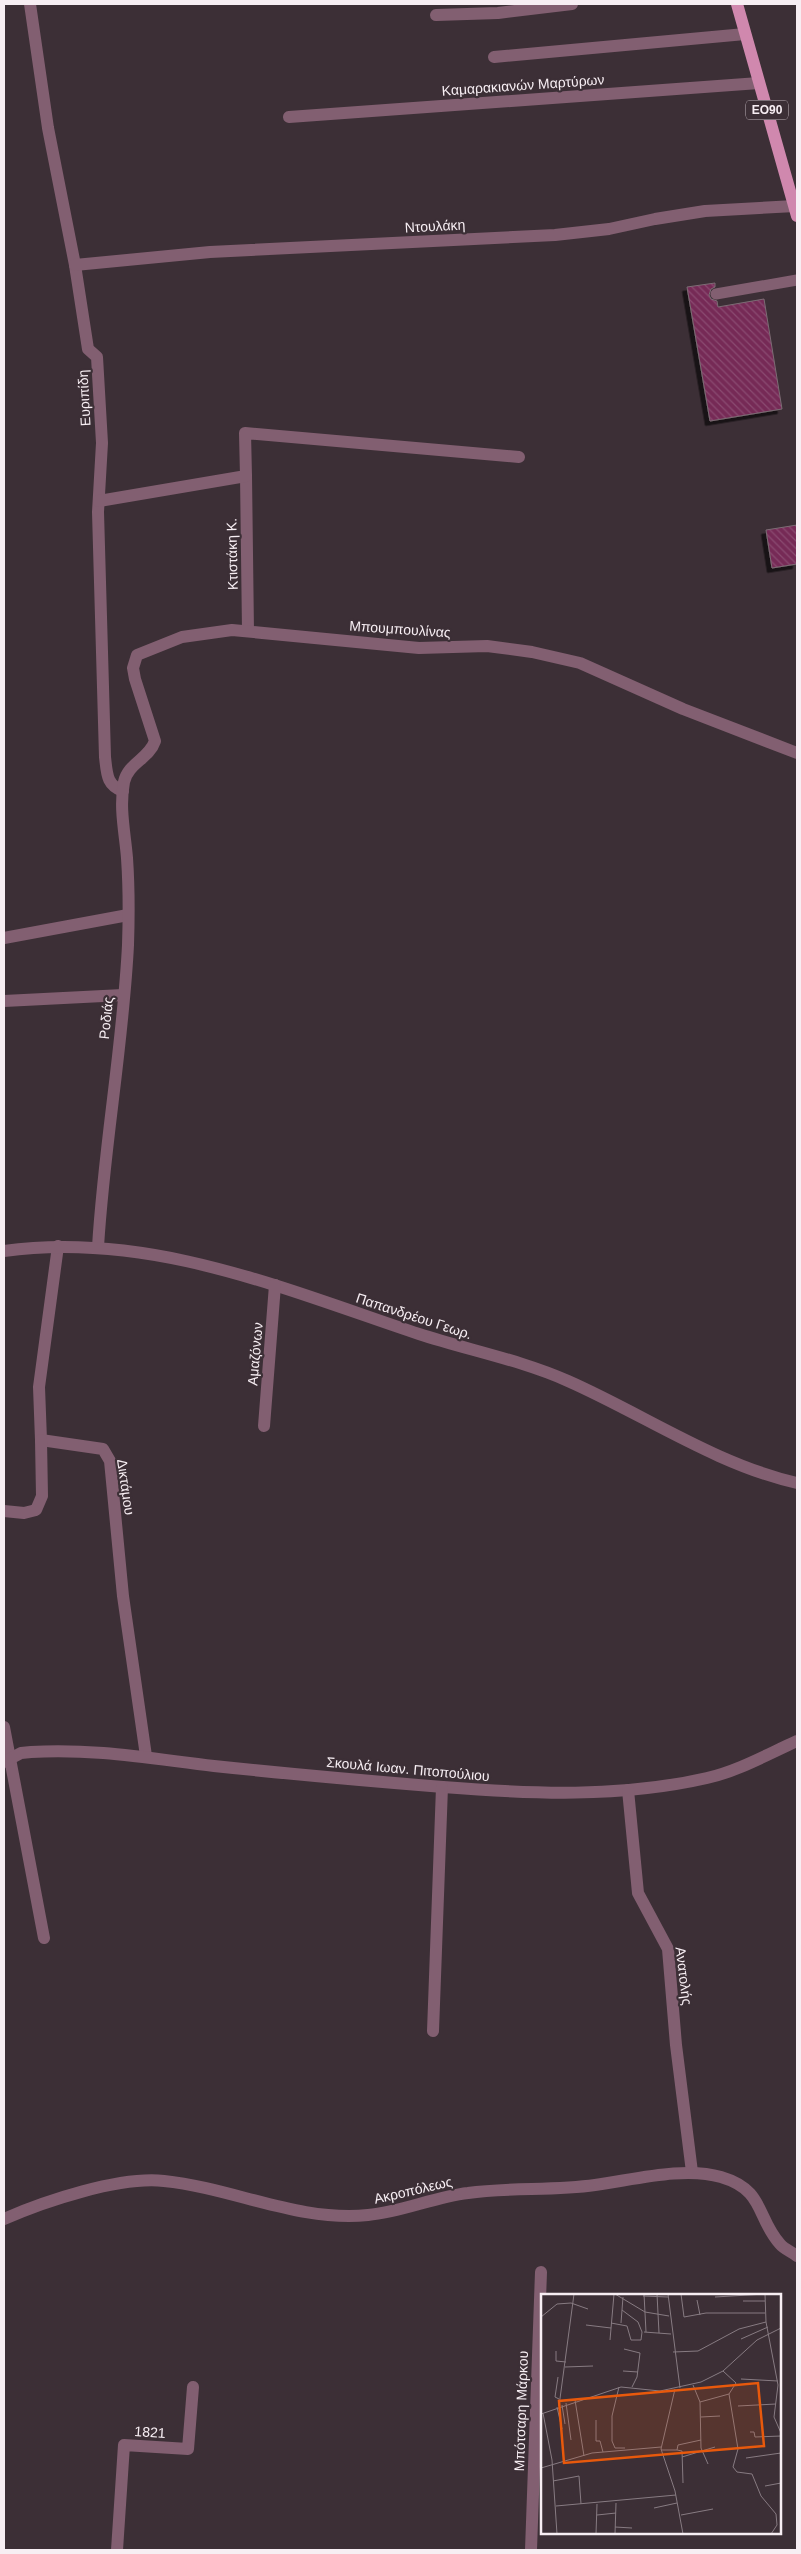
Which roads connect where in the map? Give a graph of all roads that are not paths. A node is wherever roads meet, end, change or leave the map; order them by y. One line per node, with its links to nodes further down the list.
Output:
1 (30, 4): 10 (street, Ευριπίδη)
2 (572, 4): 4 (street)
3 (737, 4): 5 (main road, ΕΟ90)
4 (436, 15)
5 (745, 34): 6 (street); 7 (main road, ΕΟ90)
6 (494, 58)
7 (759, 83): 8 (street, Καμαρακιανών Μαρτύρων); 9 (main road, ΕΟ90)
8 (289, 117)
9 (796, 211): 10 (street, Ντουλάκη)
10 (75, 265): 15 (street, Ευριπίδη)
11 (797, 280): 12 (lane)
12 (716, 294)
13 (519, 457): 14 (street, Κτιστάκη Κ.)
14 (246, 476): 15 (street); 16 (street, Κτιστάκη Κ.)
15 (99, 501): 18 (street, Ευριπίδη)
16 (248, 631): 17 (street, Μπουμπουλίνας); 18 (street, Μπουμπουλίνας)
17 (797, 753)
18 (123, 791): 19 (street, Ροδιάς)
19 (128, 915): 20 (street); 21 (street, Ροδιάς)
20 (4, 938)
21 (123, 994): 22 (street); 24 (street, Ροδιάς)
22 (4, 1002)
23 (58, 1246): 24 (street, Παπανδρέου Γεωρ.); 25 (street, Παπανδρέου Γεωρ.); 28 (street)
24 (98, 1247): 26 (street, Παπανδρέου Γεωρ.)
25 (4, 1251)
26 (275, 1284): 27 (street, Αμαζόνων); 29 (street, Παπανδρέου Γεωρ.)
27 (264, 1426)
28 (41, 1440): 30 (street); 33 (street, Δικτάμου)
29 (797, 1483)
30 (4, 1511)
31 (4, 1727): 34 (street)
32 (797, 1741): 36 (street, Σκουλά Ιωαν. Πιτοπούλιου)
33 (146, 1756): 34 (street, Σκουλά Ιωαν. Πιτοπούλιου); 35 (street, Σκουλά Ιωαν. Πιτοπούλιου)
34 (7, 1760): 37 (street)
35 (442, 1787): 36 (street, Σκουλά Ιωαν. Πιτοπούλιου); 38 (street)
36 (628, 1790): 39 (street, Ανατολής)
37 (44, 1938)
38 (433, 2031)
39 (692, 2172): 40 (street, Ακροπόλεως); 41 (street, Ακροπόλεως)
40 (4, 2219)
41 (797, 2256)
42 (541, 2272): 45 (street, Μπότσαρη Μάρκου)
43 (192, 2387): 44 (street, 1821)
44 (117, 2550)
45 (531, 2550)

